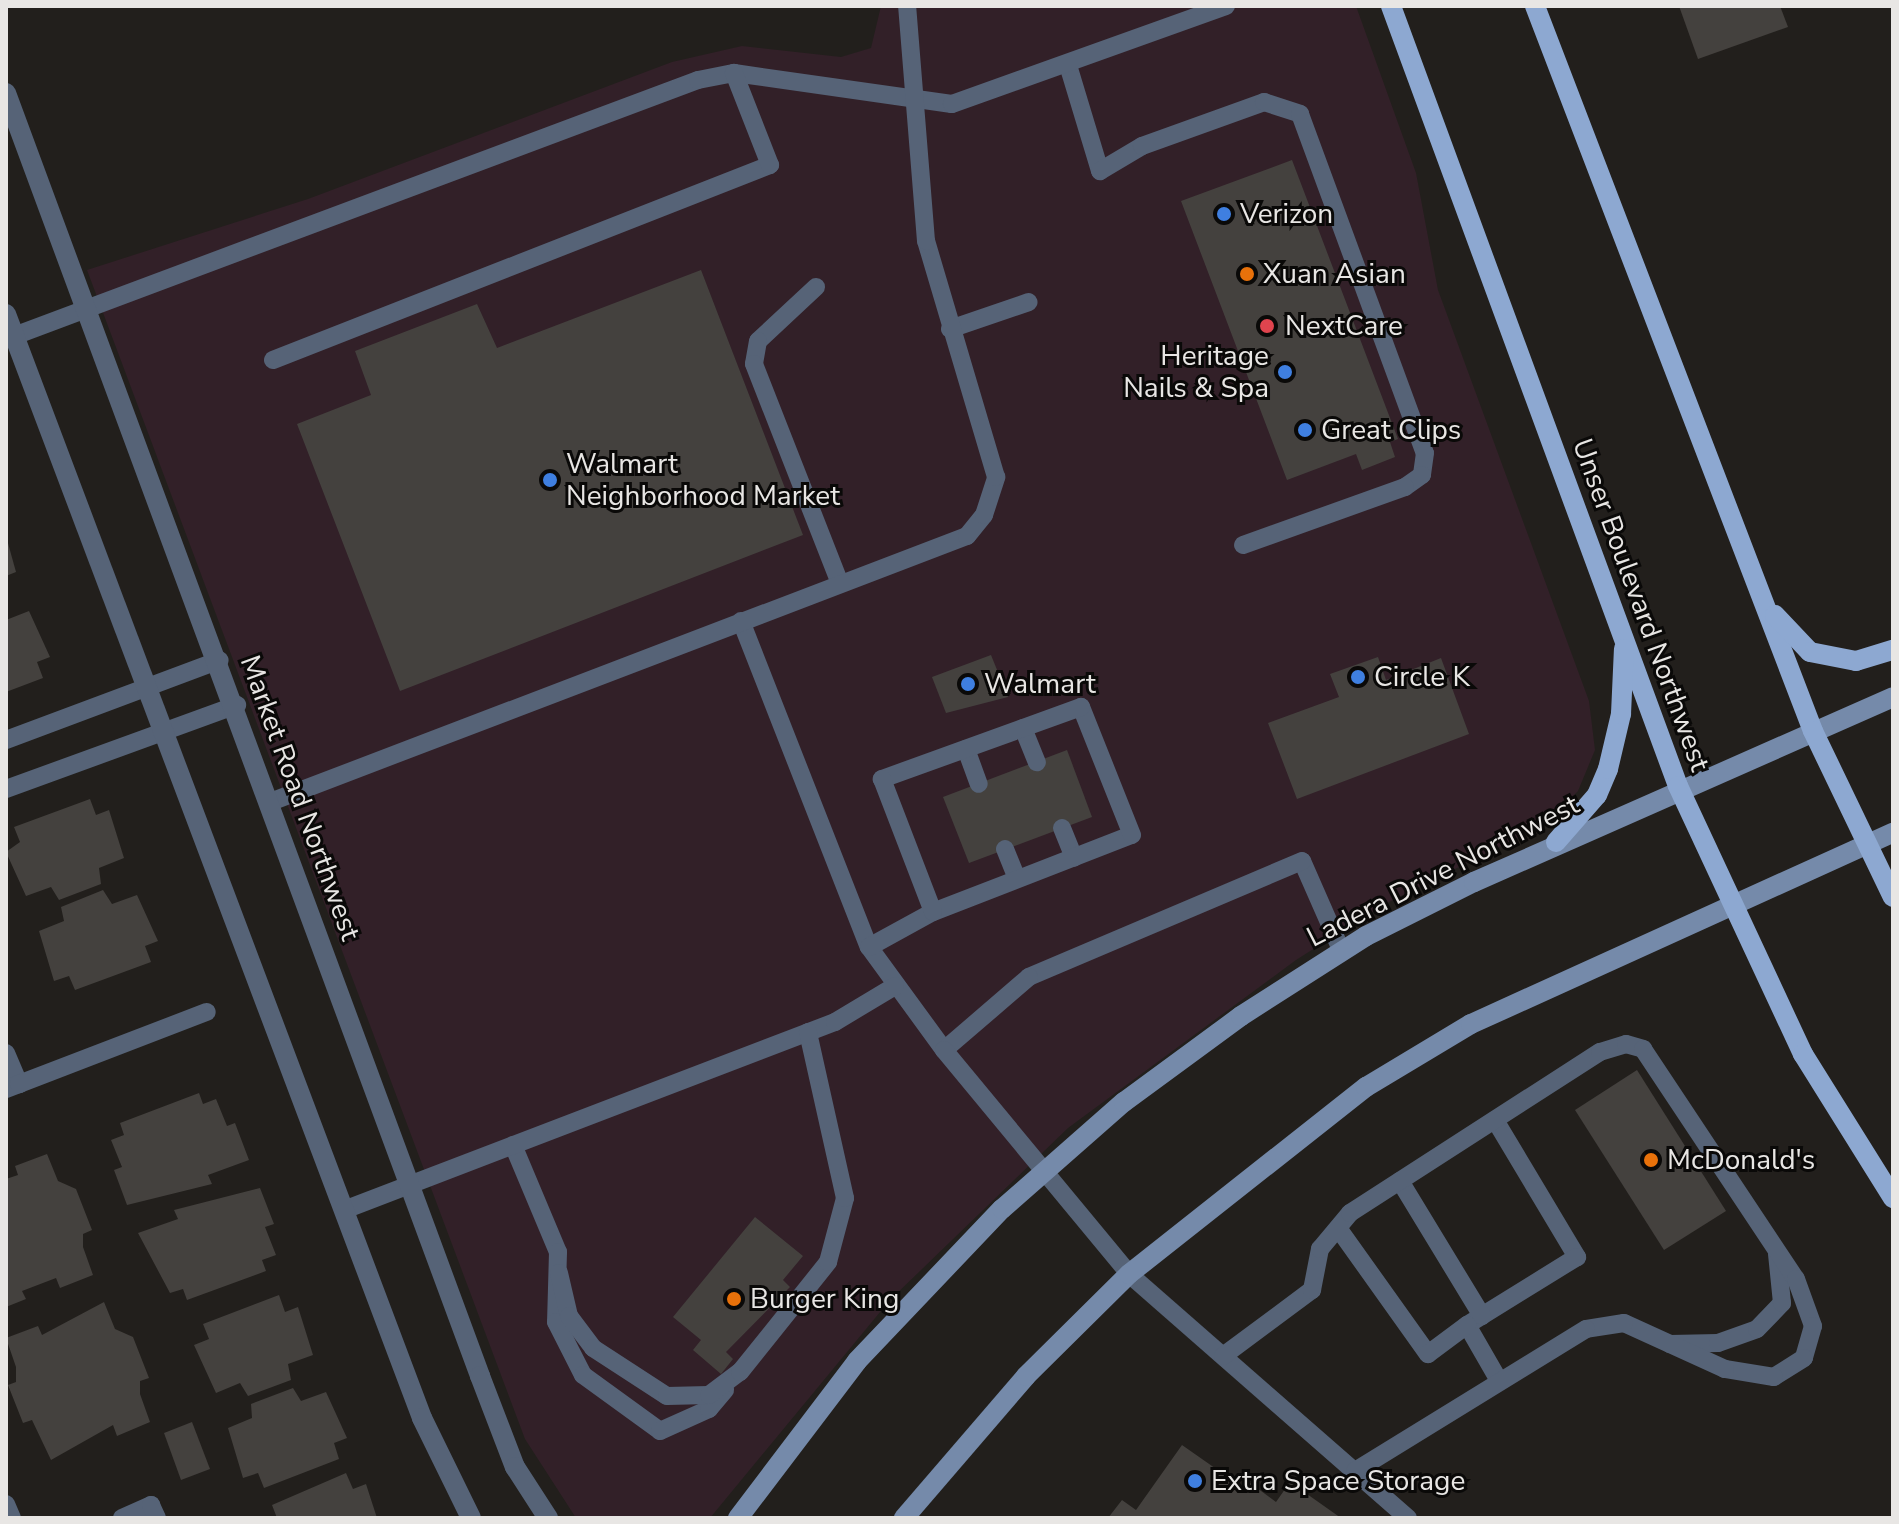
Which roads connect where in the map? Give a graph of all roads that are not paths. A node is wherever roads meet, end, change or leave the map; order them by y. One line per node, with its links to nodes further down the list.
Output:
1 (907, 6): 8 (lane)
2 (1226, 6): 5 (lane)
3 (1391, 6): 20 (main road, Unser Boulevard Northwest)
4 (1535, 6): 18 (main road)
5 (1068, 65): 8 (lane); 16 (lane)
6 (734, 73): 8 (lane); 11 (lane); 15 (lane)
7 (6, 93): 11 (street, Market Road Northwest)
8 (917, 99): 13 (lane)
9 (816, 287): 17 (lane)
10 (1029, 302): 13 (lane)
11 (87, 309): 14 (lane); 22 (street, Market Road Northwest)
12 (6, 314): 14 (street)
13 (950, 329): 17 (lane)
14 (14, 336): 23 (street)
15 (273, 360)
16 (1243, 545)
17 (840, 584): 19 (lane)
18 (1767, 608): 21 (main road); 27 (main road)
19 (741, 621): 35 (lane); 46 (lane)
20 (1625, 641): 33 (main road, Unser Boulevard Northwest); 38 (main road)
21 (1893, 650)
22 (220, 660): 23 (lane); 25 (street, Market Road Northwest)
23 (147, 688): 28 (street); 29 (lane)
24 (1893, 697): 27 (main road, Ladera Drive Northwest)
25 (237, 705): 28 (lane); 35 (street, Market Road Northwest)
26 (1023, 728): 30 (lane); 31 (lane); 41 (lane)
27 (1813, 731): 33 (main road, Ladera Drive Northwest); 39 (main road)
28 (163, 732): 34 (lane); 60 (street)
29 (6, 740)
30 (966, 749): 32 (lane); 45 (lane)
31 (1037, 762)
32 (979, 784)
33 (1678, 786): 38 (main road, Ladera Drive Northwest); 44 (main road, Unser Boulevard Northwest)
34 (6, 789)
35 (273, 801): 58 (street, Market Road Northwest)
36 (1062, 828): 41 (lane)
37 (1893, 833): 39 (main road)
38 (1556, 842): 47 (main road, Ladera Drive Northwest)
39 (1866, 845): 43 (main road); 44 (main road)
40 (1005, 849): 42 (lane)
41 (1074, 858): 42 (lane)
42 (1017, 879): 45 (lane)
43 (1893, 897)
44 (1733, 902): 59 (main road, Unser Boulevard Northwest); 64 (main road)
45 (933, 912): 46 (lane)
46 (869, 947): 48 (lane)
47 (1342, 952): 51 (lane); 56 (main road, Ladera Drive Northwest)
48 (895, 986): 50 (lane); 51 (lane)
49 (207, 1012): 53 (lane)
50 (808, 1032): 55 (lane); 68 (lane)
51 (944, 1050): 56 (lane)
52 (6, 1053): 53 (lane)
53 (12, 1086)
54 (1495, 1120): 57 (lane); 62 (lane); 65 (lane)
55 (513, 1145): 58 (lane); 63 (lane)
56 (1043, 1173): 64 (lane); 77 (main road, Ladera Drive Northwest)
57 (1400, 1181): 61 (lane); 65 (lane)
58 (410, 1185): 60 (lane); 76 (street, Market Road Northwest)
59 (1893, 1198)
60 (344, 1210): 75 (street)
61 (1338, 1228): 65 (lane); 67 (lane)
62 (1777, 1248): 66 (lane); 66 (lane)
63 (559, 1273): 68 (lane); 68 (lane)
64 (1129, 1274): 67 (lane); 78 (main road)
65 (1475, 1321): 69 (lane)
66 (1660, 1344): 69 (lane)
67 (1223, 1356): 70 (lane)
68 (740, 1372)
69 (1498, 1379): 70 (lane)
70 (1355, 1471): 79 (lane)
71 (6, 1504): 72 (lane)
72 (12, 1518)
73 (122, 1518): 74 (lane)
74 (157, 1518)
75 (471, 1518)
76 (548, 1518)
77 (738, 1518)
78 (904, 1518)
79 (1408, 1518)

